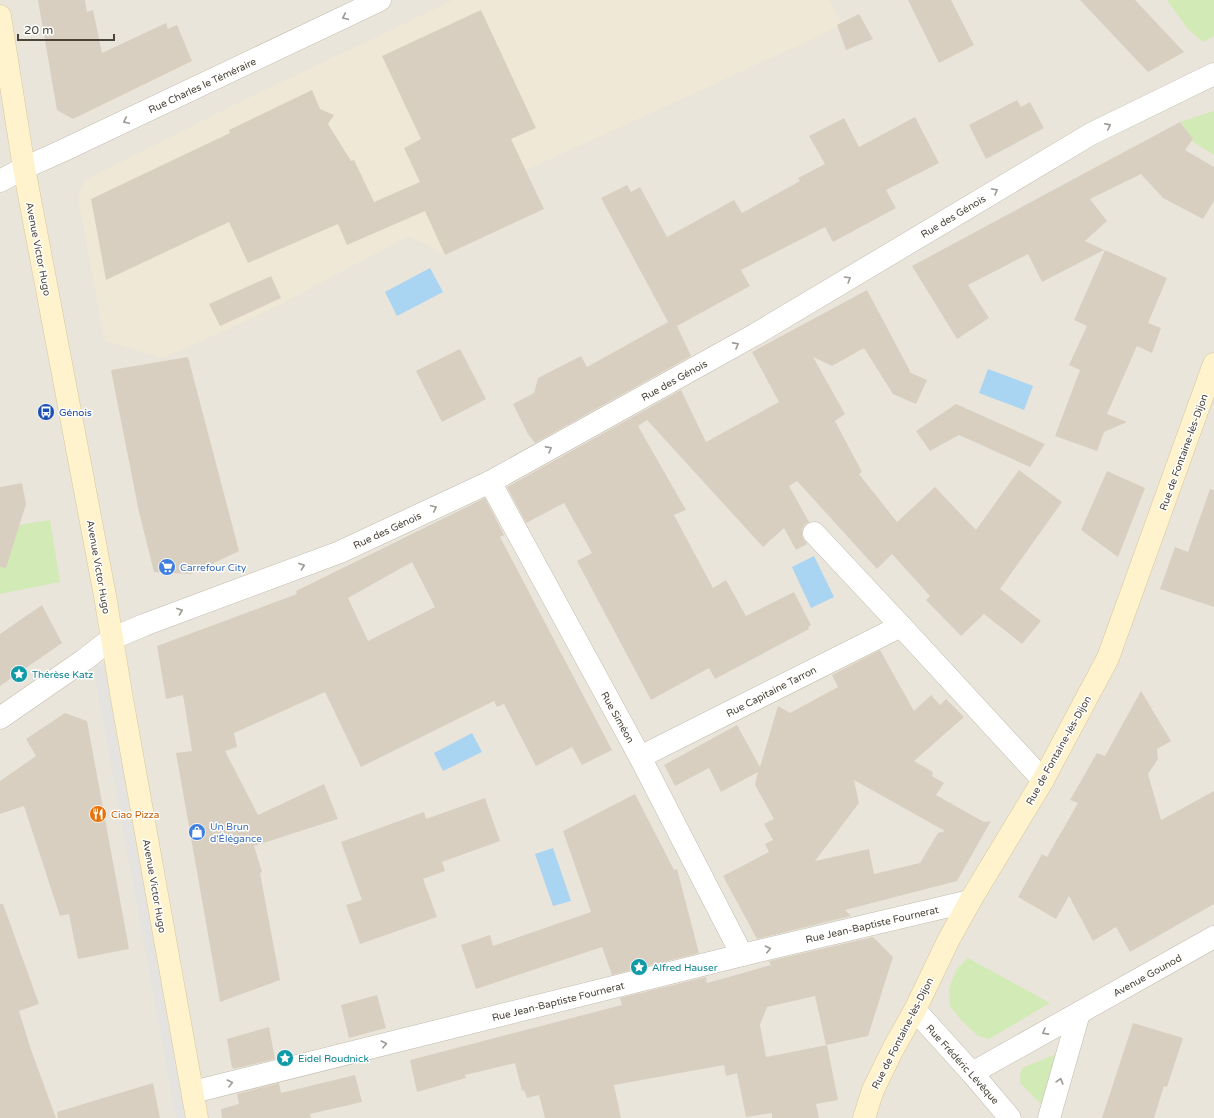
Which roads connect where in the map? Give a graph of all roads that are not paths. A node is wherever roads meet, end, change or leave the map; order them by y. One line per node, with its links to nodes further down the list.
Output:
1 (380, 0): 4 (street, Rue Charles le Téméraire, one-way to 4)
2 (0, 16): 4 (main road, Avenue Victor Hugo)
3 (1214, 74): 7 (street, Rue des Génois, one-way to 3)
4 (24, 168): 5 (street, Rue Charles le Téméraire); 10 (main road, Avenue Victor Hugo)
5 (0, 181)
6 (1214, 364): 13 (main road, Rue de Fontaine-lès-Dijon)
7 (490, 482): 10 (street, Rue des Génois, one-way to 7); 12 (street, Rue Siméon)
8 (814, 533): 9 (street)
9 (901, 626): 12 (street, Rue Capitaine Tarron); 13 (street)
10 (112, 639): 11 (street, Rue des Génois); 20 (main road, Avenue Victor Hugo)
11 (0, 718)
12 (640, 757): 16 (street, Rue Siméon)
13 (1043, 780): 14 (main road, Rue de Fontaine-lès-Dijon)
14 (970, 900): 16 (street, Rue Jean-Baptiste Fournerat, one-way to 14); 17 (main road, Rue de Fontaine-lès-Dijon)
15 (1214, 937): 18 (street, Avenue Gounod)
16 (742, 955): 20 (street, Rue Jean-Baptiste Fournerat, one-way to 16)
17 (915, 1010): 19 (street, Rue Frédéric Lévêque); 22 (main road, Rue de Fontaine-lès-Dijon)
18 (1079, 1013): 19 (street, Avenue Gounod, one-way to 19); 24 (street, one-way to 18)
19 (972, 1072): 23 (street, Rue Frédéric Lévêque)
20 (193, 1092): 21 (main road, Avenue Victor Hugo)
21 (197, 1118)
22 (864, 1118)
23 (1010, 1118)
24 (1049, 1118)

